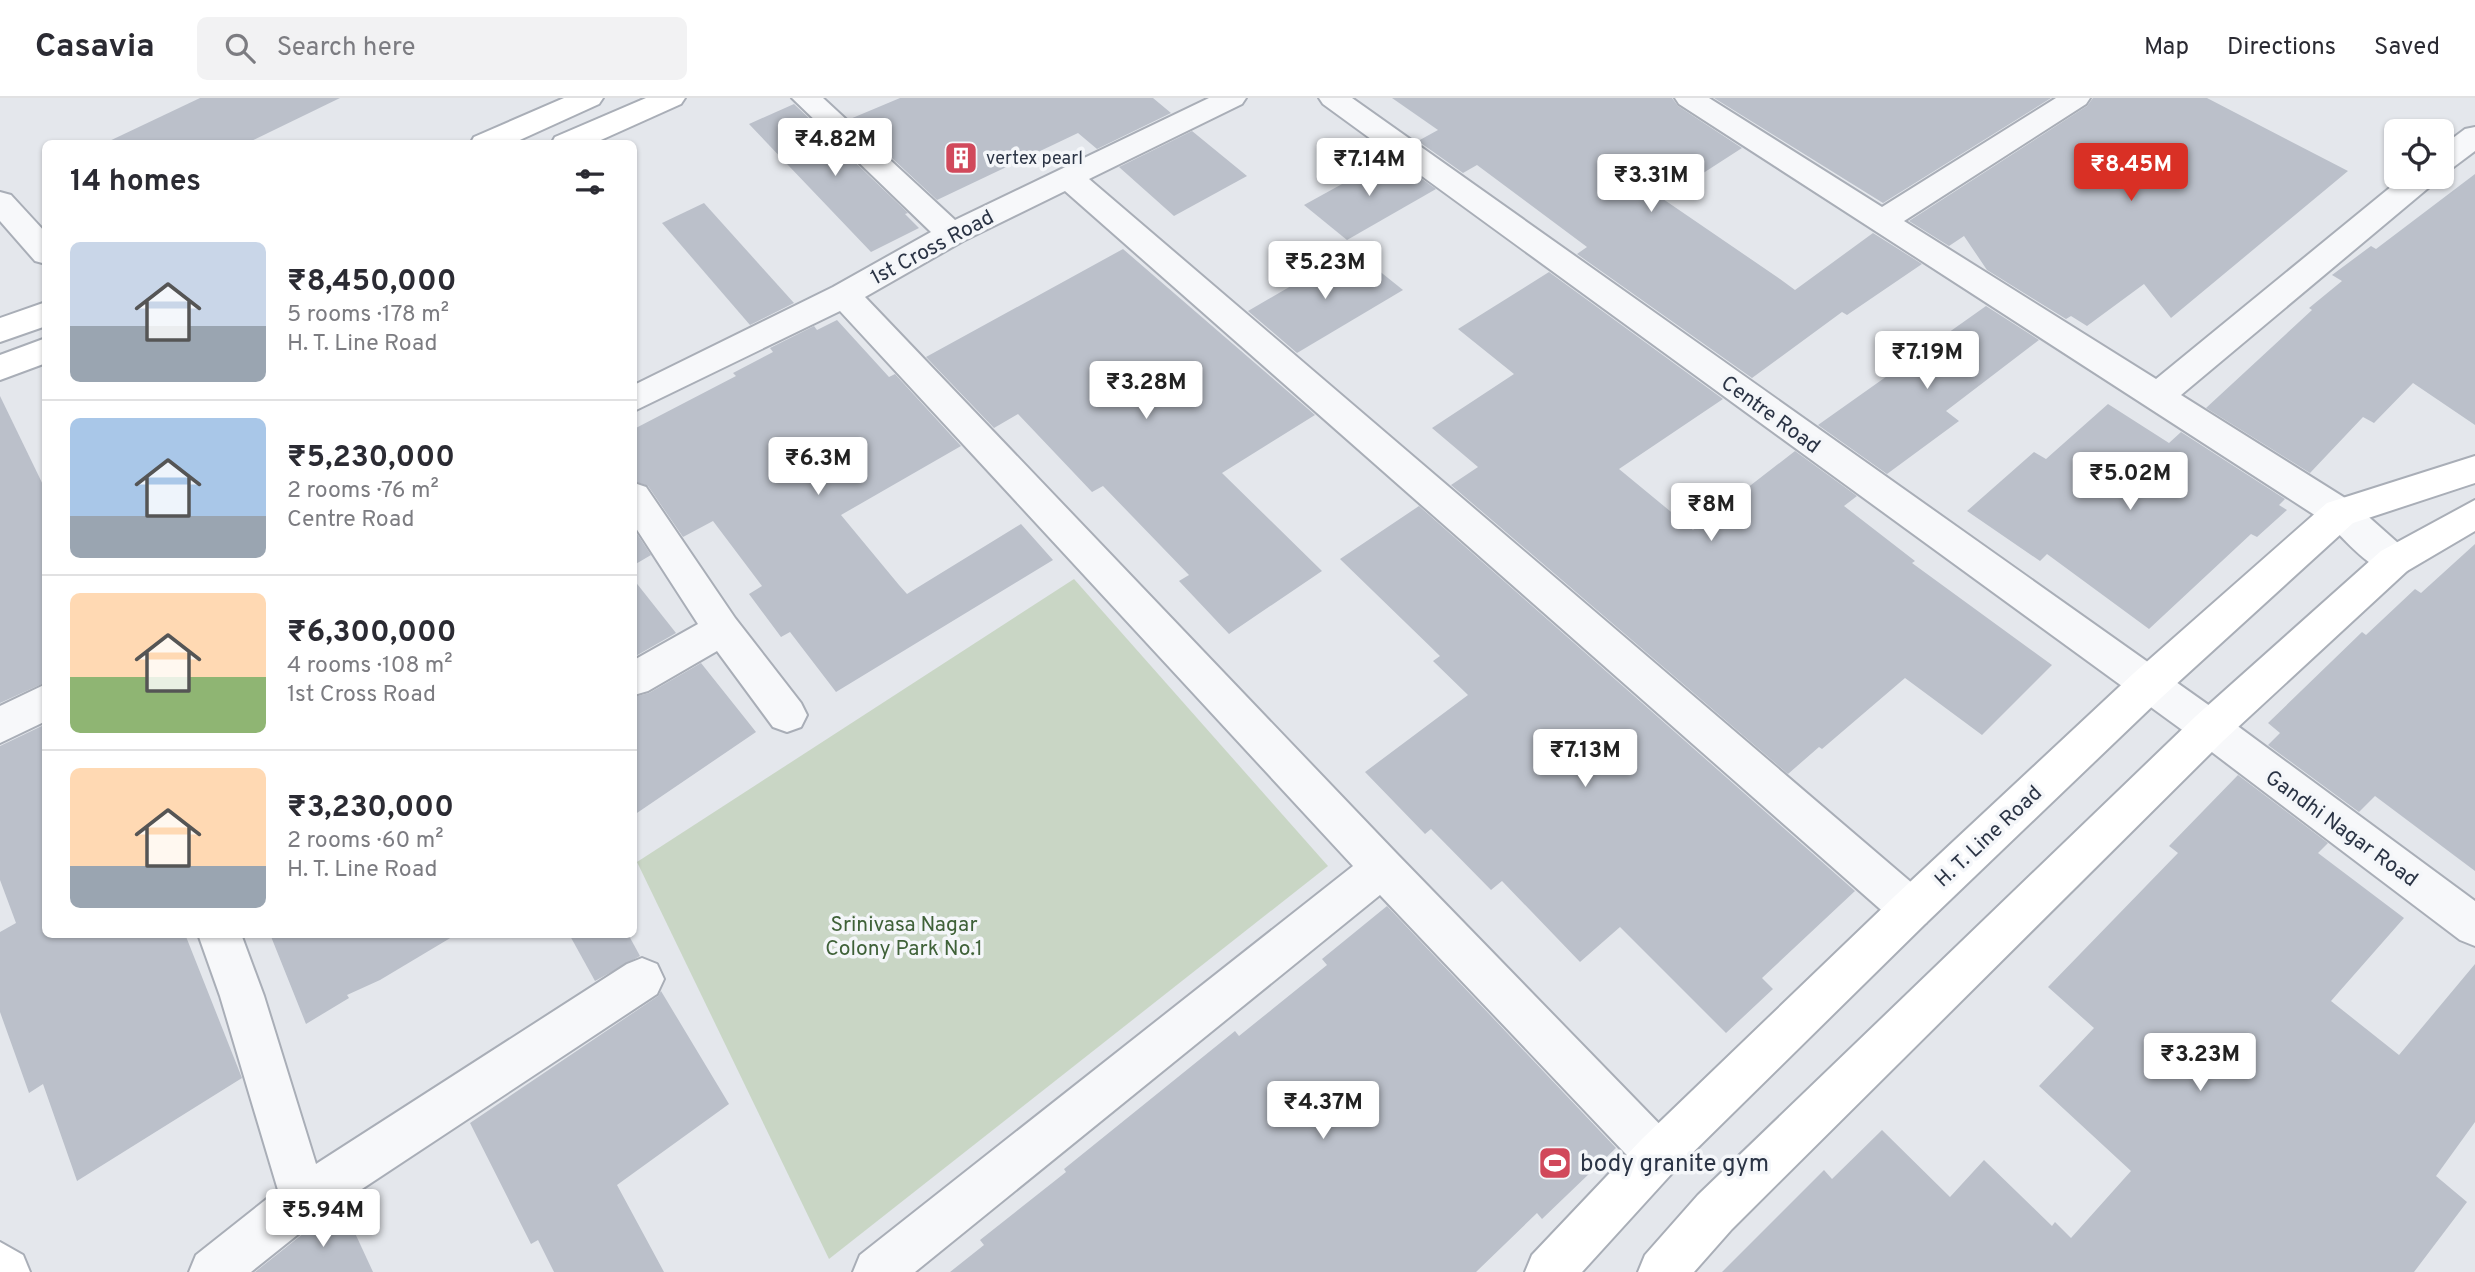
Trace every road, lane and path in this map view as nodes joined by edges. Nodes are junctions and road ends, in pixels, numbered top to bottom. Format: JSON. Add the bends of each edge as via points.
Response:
{"nodes":[{"id":1,"x":589,"y":98,"type":"edge"},
{"id":2,"x":671,"y":98,"type":"edge"},
{"id":3,"x":806,"y":98,"type":"edge"},
{"id":4,"x":1232,"y":98,"type":"edge"},
{"id":5,"x":1333,"y":98,"type":"edge"},
{"id":6,"x":1689,"y":98,"type":"edge"},
{"id":7,"x":2076,"y":98,"type":"edge"},
{"id":8,"x":2475,"y":136,"type":"edge"},
{"id":9,"x":493,"y":140,"type":"edge"},
{"id":10,"x":574,"y":140,"type":"edge"},
{"id":11,"x":2454,"y":152,"type":"edge"},
{"id":12,"x":1068,"y":177,"type":"junction"},
{"id":13,"x":2408,"y":189,"type":"edge"},
{"id":14,"x":0,"y":202,"type":"edge"},
{"id":15,"x":1882,"y":220,"type":"junction"},
{"id":16,"x":952,"y":234,"type":"junction"},
{"id":17,"x":42,"y":249,"type":"edge"},
{"id":18,"x":844,"y":295,"type":"junction"},
{"id":19,"x":42,"y":314,"type":"edge"},
{"id":20,"x":0,"y":330,"type":"edge"},
{"id":21,"x":42,"y":352,"type":"edge"},
{"id":22,"x":0,"y":368,"type":"edge"},
{"id":23,"x":2158,"y":396,"type":"junction"},
{"id":24,"x":637,"y":398,"type":"edge"},
{"id":25,"x":2475,"y":469,"type":"edge"},
{"id":26,"x":637,"y":502,"type":"edge"},
{"id":27,"x":2340,"y":513,"type":"junction"},
{"id":28,"x":2475,"y":514,"type":"edge"},
{"id":29,"x":2394,"y":561,"type":"junction"},
{"id":30,"x":722,"y":629,"type":"junction"},
{"id":31,"x":637,"y":677,"type":"edge"},
{"id":32,"x":2148,"y":685,"type":"junction"},
{"id":33,"x":42,"y":703,"type":"edge"},
{"id":34,"x":787,"y":715,"type":"dead end"},
{"id":35,"x":0,"y":726,"type":"edge"},
{"id":36,"x":2210,"y":728,"type":"junction"},
{"id":37,"x":1382,"y":868,"type":"junction"},
{"id":38,"x":1911,"y":909,"type":"junction"},
{"id":39,"x":2475,"y":926,"type":"edge"},
{"id":40,"x":220,"y":938,"type":"edge"},
{"id":41,"x":642,"y":979,"type":"dead end"},
{"id":42,"x":1658,"y":1155,"type":"junction"},
{"id":43,"x":304,"y":1199,"type":"junction"},
{"id":44,"x":0,"y":1266,"type":"edge"},
{"id":45,"x":6,"y":1272,"type":"edge"},
{"id":46,"x":213,"y":1272,"type":"edge"},
{"id":47,"x":877,"y":1272,"type":"edge"},
{"id":48,"x":1549,"y":1272,"type":"edge"},
{"id":49,"x":1662,"y":1272,"type":"edge"}],
"edges":[{"from":1,"to":9,"type":"street"},
{"from":2,"to":10,"type":"street"},
{"from":3,"to":16,"type":"street"},
{"from":4,"to":12,"type":"street","name":"1st Cross Road"},
{"from":5,"to":32,"type":"street","name":"Centre Road"},
{"from":6,"to":15,"type":"street"},
{"from":7,"to":15,"type":"street"},
{"from":8,"to":11,"type":"street"},
{"from":12,"to":16,"type":"street","name":"1st Cross Road"},
{"from":12,"to":38,"type":"street"},
{"from":13,"to":23,"type":"street"},
{"from":14,"to":17,"type":"street"},
{"from":15,"to":23,"type":"street"},
{"from":16,"to":18,"type":"street","name":"1st Cross Road"},
{"from":18,"to":24,"type":"street","name":"1st Cross Road"},
{"from":18,"to":37,"type":"street"},
{"from":19,"to":20,"type":"street"},
{"from":21,"to":22,"type":"street"},
{"from":23,"to":27,"type":"street"},
{"from":25,"to":27,"type":"street","name":"H. T. Line Road"},
{"from":26,"to":30,"type":"street"},
{"from":27,"to":29,"type":"street"},
{"from":27,"to":32,"type":"street","name":"H. T. Line Road"},
{"from":28,"to":29,"type":"street"},
{"from":29,"to":36,"type":"street"},
{"from":30,"to":31,"type":"street"},
{"from":30,"to":34,"type":"street"},
{"from":32,"to":36,"type":"street","name":"Centre Road"},
{"from":32,"to":38,"type":"street","name":"H. T. Line Road"},
{"from":33,"to":35,"type":"street"},
{"from":36,"to":39,"type":"street","name":"Gandhi Nagar Road"},
{"from":36,"to":49,"type":"street","via":[[1725,1202]]},
{"from":37,"to":42,"type":"street"},
{"from":37,"to":47,"type":"street"},
{"from":38,"to":42,"type":"street","name":"H. T. Line Road"},
{"from":40,"to":43,"type":"street"},
{"from":41,"to":43,"type":"street"},
{"from":42,"to":48,"type":"street","name":"H. T. Line Road"},
{"from":43,"to":46,"type":"street"},
{"from":44,"to":45,"type":"street"}]}
